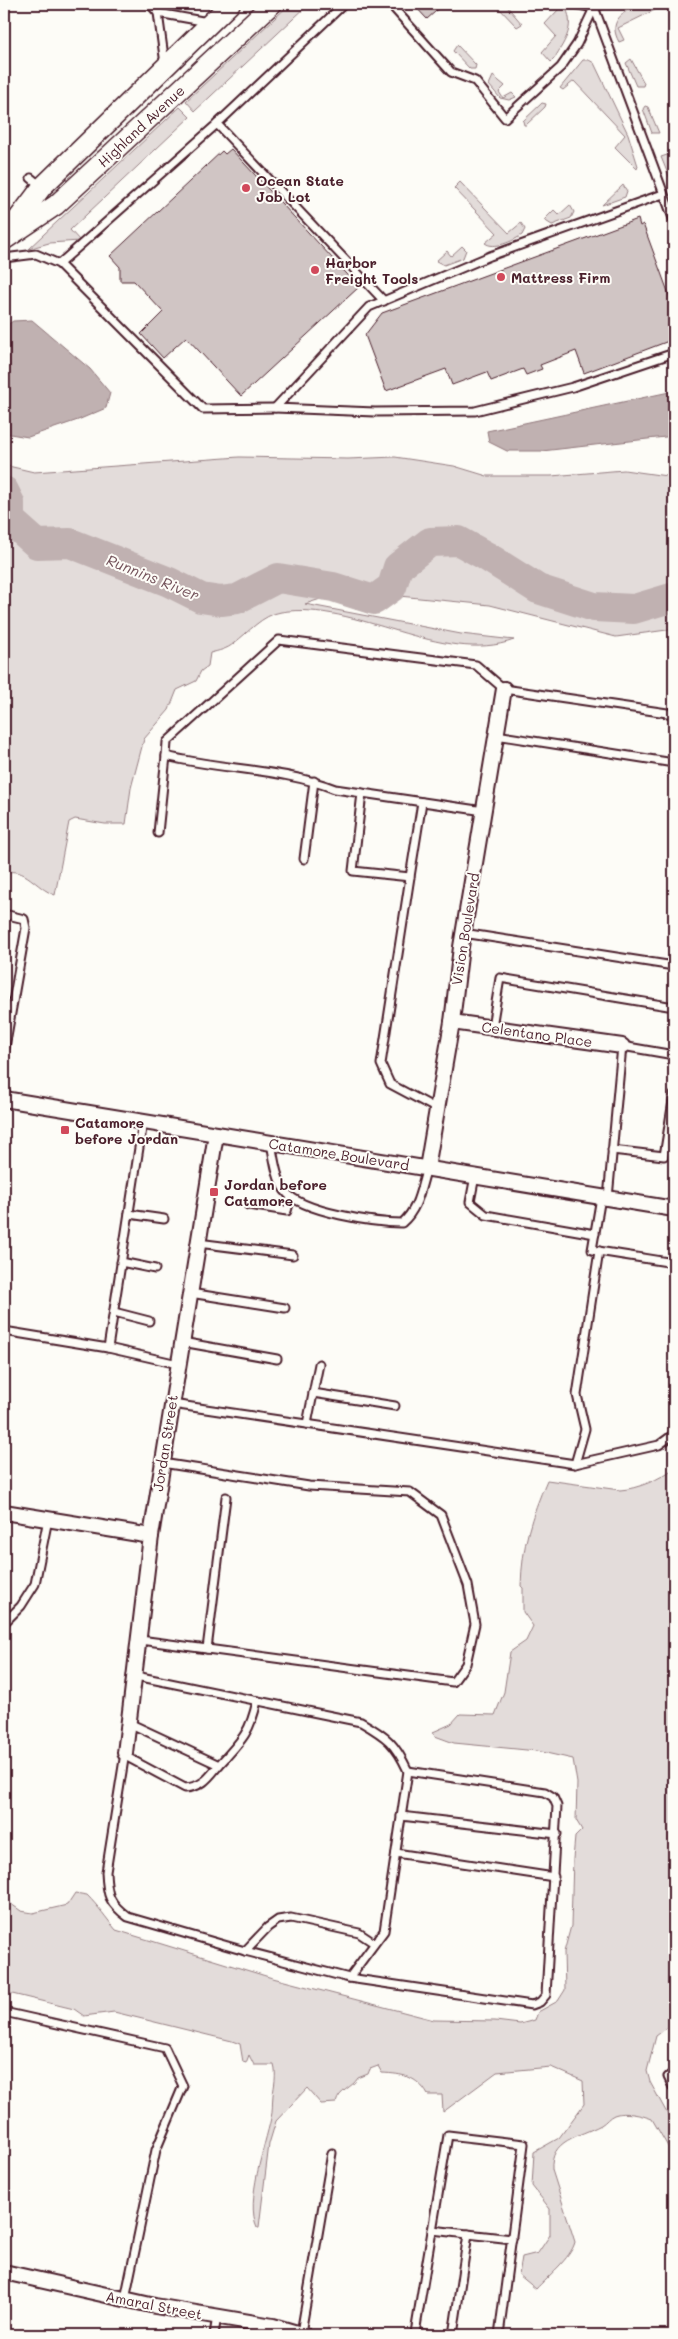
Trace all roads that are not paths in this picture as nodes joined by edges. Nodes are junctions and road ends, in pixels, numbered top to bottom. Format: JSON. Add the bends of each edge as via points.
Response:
{"nodes":[{"id":1,"x":150,"y":4,"type":"edge"},
{"id":2,"x":230,"y":4,"type":"edge"},
{"id":3,"x":272,"y":4,"type":"edge"},
{"id":4,"x":344,"y":4,"type":"edge"},
{"id":5,"x":390,"y":4,"type":"edge"},
{"id":6,"x":574,"y":4,"type":"edge"},
{"id":7,"x":602,"y":4,"type":"edge"},
{"id":8,"x":594,"y":6,"type":"edge"},
{"id":9,"x":158,"y":14,"type":"junction"},
{"id":10,"x":210,"y":23,"type":"junction"},
{"id":11,"x":166,"y":66,"type":"junction"},
{"id":12,"x":217,"y":124,"type":"junction"},
{"id":13,"x":664,"y":194,"type":"junction"},
{"id":14,"x":674,"y":221,"type":"edge"},
{"id":15,"x":4,"y":239,"type":"edge"},
{"id":16,"x":4,"y":258,"type":"edge"},
{"id":17,"x":59,"y":264,"type":"junction"},
{"id":18,"x":384,"y":301,"type":"junction"},
{"id":19,"x":674,"y":353,"type":"edge"},
{"id":20,"x":275,"y":408,"type":"junction"},
{"id":21,"x":504,"y":689,"type":"junction"},
{"id":22,"x":674,"y":714,"type":"edge"},
{"id":23,"x":496,"y":736,"type":"junction"},
{"id":24,"x":166,"y":756,"type":"junction"},
{"id":25,"x":674,"y":763,"type":"edge"},
{"id":26,"x":314,"y":781,"type":"junction"},
{"id":27,"x":362,"y":793,"type":"junction"},
{"id":28,"x":422,"y":802,"type":"junction"},
{"id":29,"x":484,"y":810,"type":"junction"},
{"id":30,"x":158,"y":833,"type":"dead end"},
{"id":31,"x":304,"y":859,"type":"dead end"},
{"id":32,"x":410,"y":877,"type":"junction"},
{"id":33,"x":4,"y":914,"type":"edge"},
{"id":34,"x":463,"y":933,"type":"junction"},
{"id":35,"x":674,"y":966,"type":"edge"},
{"id":36,"x":674,"y":1008,"type":"edge"},
{"id":37,"x":452,"y":1022,"type":"junction"},
{"id":38,"x":492,"y":1028,"type":"junction"},
{"id":39,"x":622,"y":1046,"type":"junction"},
{"id":40,"x":4,"y":1053,"type":"edge"},
{"id":41,"x":674,"y":1055,"type":"edge"},
{"id":42,"x":674,"y":1095,"type":"edge"},
{"id":43,"x":4,"y":1099,"type":"edge"},
{"id":44,"x":437,"y":1109,"type":"junction"},
{"id":45,"x":143,"y":1122,"type":"junction"},
{"id":46,"x":216,"y":1134,"type":"junction"},
{"id":47,"x":271,"y":1143,"type":"junction"},
{"id":48,"x":612,"y":1150,"type":"junction"},
{"id":49,"x":427,"y":1168,"type":"junction"},
{"id":50,"x":475,"y":1176,"type":"junction"},
{"id":51,"x":291,"y":1197,"type":"junction"},
{"id":52,"x":604,"y":1197,"type":"junction"},
{"id":53,"x":248,"y":1205,"type":"dead end"},
{"id":54,"x":674,"y":1209,"type":"edge"},
{"id":55,"x":129,"y":1214,"type":"junction"},
{"id":56,"x":164,"y":1219,"type":"dead end"},
{"id":57,"x":595,"y":1234,"type":"junction"},
{"id":58,"x":198,"y":1243,"type":"junction"},
{"id":59,"x":599,"y":1251,"type":"junction"},
{"id":60,"x":293,"y":1255,"type":"dead end"},
{"id":61,"x":122,"y":1262,"type":"junction"},
{"id":62,"x":674,"y":1263,"type":"edge"},
{"id":63,"x":155,"y":1269,"type":"dead end"},
{"id":64,"x":190,"y":1292,"type":"junction"},
{"id":65,"x":285,"y":1308,"type":"dead end"},
{"id":66,"x":114,"y":1312,"type":"junction"},
{"id":67,"x":149,"y":1321,"type":"dead end"},
{"id":68,"x":4,"y":1331,"type":"edge"},
{"id":69,"x":182,"y":1342,"type":"junction"},
{"id":70,"x":108,"y":1348,"type":"junction"},
{"id":71,"x":277,"y":1359,"type":"dead end"},
{"id":72,"x":178,"y":1364,"type":"junction"},
{"id":73,"x":319,"y":1364,"type":"dead end"},
{"id":74,"x":313,"y":1393,"type":"junction"},
{"id":75,"x":171,"y":1404,"type":"junction"},
{"id":76,"x":395,"y":1406,"type":"dead end"},
{"id":77,"x":307,"y":1424,"type":"junction"},
{"id":78,"x":674,"y":1434,"type":"edge"},
{"id":79,"x":162,"y":1463,"type":"junction"},
{"id":80,"x":575,"y":1464,"type":"junction"},
{"id":81,"x":226,"y":1497,"type":"dead end"},
{"id":82,"x":4,"y":1512,"type":"edge"},
{"id":83,"x":48,"y":1519,"type":"junction"},
{"id":84,"x":151,"y":1536,"type":"junction"},
{"id":85,"x":4,"y":1623,"type":"edge"},
{"id":86,"x":140,"y":1640,"type":"junction"},
{"id":87,"x":207,"y":1649,"type":"junction"},
{"id":88,"x":136,"y":1676,"type":"junction"},
{"id":89,"x":258,"y":1701,"type":"junction"},
{"id":90,"x":130,"y":1723,"type":"junction"},
{"id":91,"x":125,"y":1755,"type":"junction"},
{"id":92,"x":219,"y":1765,"type":"junction"},
{"id":93,"x":408,"y":1771,"type":"junction"},
{"id":94,"x":401,"y":1816,"type":"junction"},
{"id":95,"x":557,"y":1834,"type":"junction"},
{"id":96,"x":396,"y":1854,"type":"junction"},
{"id":97,"x":554,"y":1877,"type":"junction"},
{"id":98,"x":374,"y":1943,"type":"junction"},
{"id":99,"x":245,"y":1952,"type":"junction"},
{"id":100,"x":348,"y":1978,"type":"junction"},
{"id":101,"x":4,"y":2012,"type":"edge"},
{"id":102,"x":674,"y":2072,"type":"edge"},
{"id":103,"x":674,"y":2089,"type":"edge"},
{"id":104,"x":332,"y":2153,"type":"dead end"},
{"id":105,"x":432,"y":2230,"type":"junction"},
{"id":106,"x":468,"y":2234,"type":"junction"},
{"id":107,"x":512,"y":2239,"type":"junction"},
{"id":108,"x":4,"y":2272,"type":"edge"},
{"id":109,"x":124,"y":2300,"type":"junction"},
{"id":110,"x":217,"y":2316,"type":"junction"},
{"id":111,"x":302,"y":2334,"type":"edge"},
{"id":112,"x":214,"y":2335,"type":"edge"},
{"id":113,"x":429,"y":2335,"type":"edge"},
{"id":114,"x":453,"y":2335,"type":"edge"},
{"id":115,"x":499,"y":2335,"type":"edge"}],
"edges":[{"from":1,"to":9,"type":"lane"},
{"from":2,"to":10,"type":"main road","name":"Highland Avenue"},
{"from":3,"to":15,"type":"main road","name":"Highland Avenue","via":[[56,205]]},
{"from":4,"to":12,"type":"lane"},
{"from":5,"to":8,"type":"lane","via":[[451,72],[475,81],[505,118],[561,67]]},
{"from":6,"to":8,"type":"lane"},
{"from":7,"to":8,"type":"lane"},
{"from":8,"to":13,"type":"lane"},
{"from":9,"to":10,"type":"lane"},
{"from":9,"to":11,"type":"lane"},
{"from":10,"to":11,"type":"main road","name":"Highland Avenue"},
{"from":11,"to":15,"type":"main road","name":"Highland Avenue","via":[[36,183]]},
{"from":12,"to":17,"type":"lane"},
{"from":12,"to":18,"type":"lane"},
{"from":13,"to":14,"type":"lane"},
{"from":13,"to":18,"type":"lane","via":[[490,256]]},
{"from":16,"to":17,"type":"lane","via":[[36,254]]},
{"from":17,"to":20,"type":"lane","via":[[203,408]]},
{"from":18,"to":20,"type":"lane","via":[[369,307]]},
{"from":19,"to":20,"type":"lane","via":[[574,387],[475,411]]},
{"from":21,"to":22,"type":"lane"},
{"from":21,"to":23,"type":"street","name":"Vision Boulevard"},
{"from":21,"to":24,"type":"lane","via":[[476,665],[279,640],[167,742]]},
{"from":23,"to":25,"type":"lane"},
{"from":23,"to":29,"type":"street","name":"Vision Boulevard"},
{"from":24,"to":26,"type":"lane","via":[[198,764]]},
{"from":24,"to":30,"type":"lane"},
{"from":26,"to":27,"type":"lane","via":[[335,789]]},
{"from":26,"to":31,"type":"lane"},
{"from":27,"to":28,"type":"lane"},
{"from":27,"to":32,"type":"lane","via":[[353,870]]},
{"from":28,"to":29,"type":"lane"},
{"from":28,"to":32,"type":"lane"},
{"from":29,"to":34,"type":"street","name":"Vision Boulevard"},
{"from":32,"to":44,"type":"lane","via":[[381,1064],[390,1084]]},
{"from":33,"to":40,"type":"lane","via":[[24,919],[26,928]]},
{"from":34,"to":35,"type":"lane"},
{"from":34,"to":37,"type":"street","name":"Vision Boulevard"},
{"from":36,"to":38,"type":"lane","via":[[500,978]]},
{"from":37,"to":38,"type":"street","name":"Celentano Place"},
{"from":37,"to":44,"type":"street","name":"Vision Boulevard"},
{"from":38,"to":39,"type":"street","name":"Celentano Place"},
{"from":39,"to":41,"type":"lane"},
{"from":39,"to":48,"type":"lane"},
{"from":42,"to":48,"type":"lane","via":[[664,1156]]},
{"from":43,"to":45,"type":"street","name":"Catamore Boulevard"},
{"from":44,"to":49,"type":"street","name":"Vision Boulevard"},
{"from":45,"to":46,"type":"street","name":"Catamore Boulevard"},
{"from":45,"to":55,"type":"lane"},
{"from":46,"to":47,"type":"street","name":"Catamore Boulevard"},
{"from":46,"to":58,"type":"street","name":"Jordan Street"},
{"from":47,"to":49,"type":"street","name":"Catamore Boulevard"},
{"from":47,"to":51,"type":"lane","via":[[275,1166],[284,1190]]},
{"from":48,"to":52,"type":"lane"},
{"from":49,"to":50,"type":"street","name":"Catamore Boulevard"},
{"from":49,"to":51,"type":"lane","via":[[420,1197],[410,1216],[402,1223],[334,1214]]},
{"from":50,"to":52,"type":"street","name":"Catamore Boulevard"},
{"from":50,"to":57,"type":"lane","via":[[470,1202],[486,1215]]},
{"from":51,"to":53,"type":"lane","via":[[287,1211]]},
{"from":52,"to":54,"type":"street","name":"Catamore Boulevard"},
{"from":52,"to":57,"type":"lane"},
{"from":55,"to":56,"type":"lane"},
{"from":55,"to":61,"type":"lane"},
{"from":57,"to":59,"type":"lane","via":[[592,1250]]},
{"from":58,"to":60,"type":"lane"},
{"from":58,"to":64,"type":"street","name":"Jordan Street"},
{"from":59,"to":62,"type":"lane"},
{"from":59,"to":80,"type":"lane","via":[[577,1395],[585,1428]]},
{"from":61,"to":63,"type":"lane"},
{"from":61,"to":66,"type":"lane"},
{"from":64,"to":65,"type":"lane"},
{"from":64,"to":69,"type":"street","name":"Jordan Street"},
{"from":66,"to":67,"type":"lane"},
{"from":66,"to":70,"type":"lane"},
{"from":68,"to":70,"type":"lane"},
{"from":69,"to":71,"type":"lane"},
{"from":69,"to":72,"type":"street","name":"Jordan Street"},
{"from":70,"to":72,"type":"lane"},
{"from":72,"to":75,"type":"street","name":"Jordan Street"},
{"from":73,"to":74,"type":"lane"},
{"from":74,"to":76,"type":"lane"},
{"from":74,"to":77,"type":"lane"},
{"from":75,"to":77,"type":"lane"},
{"from":75,"to":79,"type":"street","name":"Jordan Street"},
{"from":77,"to":80,"type":"lane"},
{"from":78,"to":80,"type":"lane","via":[[659,1445]]},
{"from":79,"to":84,"type":"street","name":"Jordan Street"},
{"from":79,"to":87,"type":"lane","via":[[309,1486],[410,1492],[440,1515],[468,1585],[474,1624],[466,1664],[453,1682]]},
{"from":81,"to":87,"type":"lane"},
{"from":82,"to":83,"type":"street"},
{"from":83,"to":84,"type":"street"},
{"from":83,"to":85,"type":"lane","via":[[35,1584],[21,1606]]},
{"from":84,"to":86,"type":"street","name":"Jordan Street"},
{"from":86,"to":87,"type":"lane"},
{"from":86,"to":88,"type":"street","name":"Jordan Street"},
{"from":88,"to":89,"type":"lane"},
{"from":88,"to":90,"type":"street","name":"Jordan Street"},
{"from":89,"to":92,"type":"lane","via":[[246,1735]]},
{"from":89,"to":93,"type":"lane","via":[[361,1722],[388,1738]]},
{"from":90,"to":91,"type":"street","name":"Jordan Street"},
{"from":90,"to":92,"type":"lane"},
{"from":91,"to":92,"type":"lane","via":[[186,1788],[202,1784]]},
{"from":91,"to":99,"type":"lane","via":[[106,1872],[107,1891],[114,1906],[128,1917]]},
{"from":93,"to":94,"type":"lane"},
{"from":93,"to":95,"type":"lane","via":[[546,1792],[557,1806]]},
{"from":94,"to":95,"type":"lane"},
{"from":94,"to":96,"type":"lane"},
{"from":95,"to":97,"type":"lane"},
{"from":96,"to":97,"type":"lane"},
{"from":96,"to":98,"type":"lane","via":[[384,1931]]},
{"from":97,"to":100,"type":"lane","via":[[546,1995],[540,2002],[532,2005]]},
{"from":98,"to":99,"type":"lane","via":[[359,1933],[291,1918],[268,1926]]},
{"from":98,"to":100,"type":"lane"},
{"from":99,"to":100,"type":"lane"},
{"from":101,"to":109,"type":"lane","via":[[165,2048],[183,2086],[156,2150]]},
{"from":102,"to":103,"type":"lane","via":[[668,2077]]},
{"from":104,"to":111,"type":"lane"},
{"from":105,"to":106,"type":"lane"},
{"from":105,"to":107,"type":"lane","via":[[448,2135],[524,2144]]},
{"from":105,"to":113,"type":"lane","via":[[415,2333]]},
{"from":106,"to":107,"type":"lane"},
{"from":106,"to":114,"type":"lane"},
{"from":107,"to":115,"type":"lane"},
{"from":108,"to":109,"type":"street","name":"Amaral Street"},
{"from":109,"to":110,"type":"street","name":"Amaral Street"},
{"from":110,"to":111,"type":"street","name":"Amaral Street"},
{"from":110,"to":112,"type":"lane"}]}
